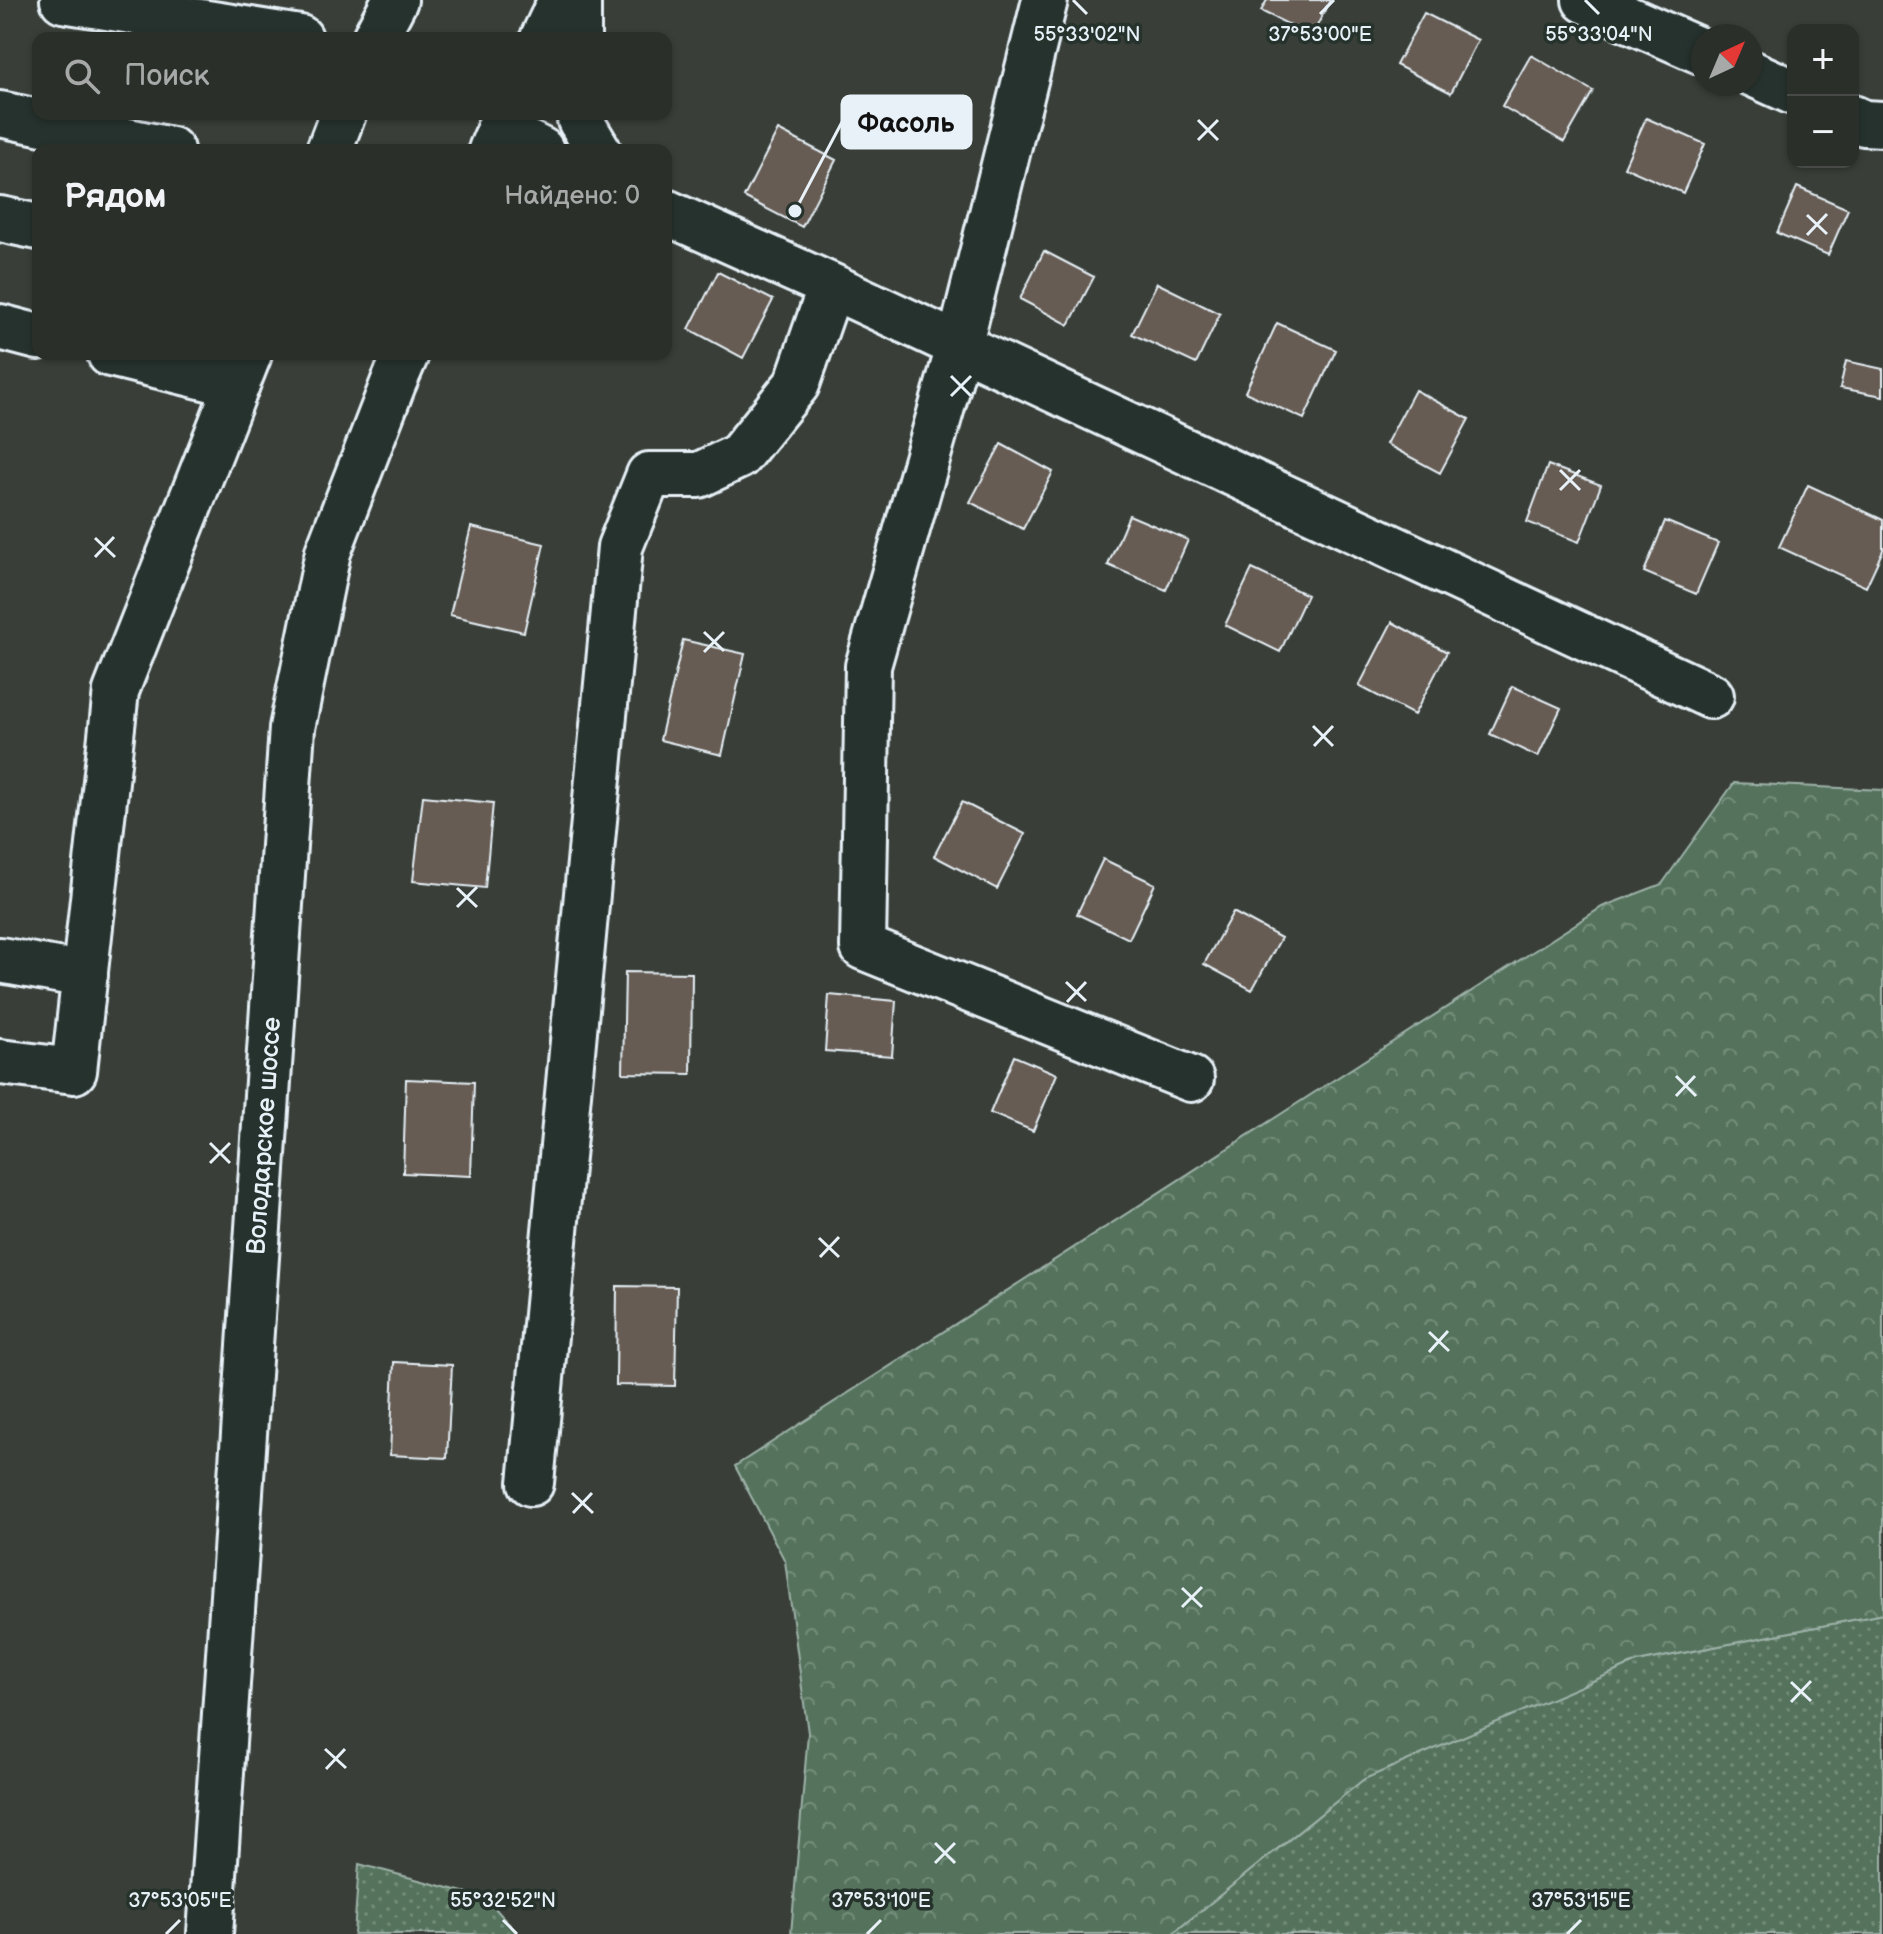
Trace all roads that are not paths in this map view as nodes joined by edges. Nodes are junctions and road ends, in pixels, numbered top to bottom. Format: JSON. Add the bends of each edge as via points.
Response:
{"nodes":[{"id":1,"x":63,"y":0,"type":"edge"},
{"id":2,"x":395,"y":0,"type":"edge"},
{"id":3,"x":561,"y":0,"type":"edge"},
{"id":4,"x":578,"y":0,"type":"edge"},
{"id":5,"x":1045,"y":0,"type":"edge"},
{"id":6,"x":1585,"y":0,"type":"edge"},
{"id":7,"x":218,"y":12,"type":"edge"},
{"id":8,"x":281,"y":32,"type":"edge"},
{"id":9,"x":378,"y":32,"type":"edge"},
{"id":10,"x":546,"y":32,"type":"edge"},
{"id":11,"x":578,"y":32,"type":"edge"},
{"id":12,"x":1691,"y":47,"type":"edge"},
{"id":13,"x":1763,"y":78,"type":"edge"},
{"id":14,"x":1787,"y":89,"type":"edge"},
{"id":15,"x":0,"y":114,"type":"edge"},
{"id":16,"x":341,"y":120,"type":"edge"},
{"id":17,"x":580,"y":120,"type":"edge"},
{"id":18,"x":1859,"y":121,"type":"edge"},
{"id":19,"x":1883,"y":124,"type":"edge"},
{"id":20,"x":499,"y":131,"type":"edge"},
{"id":21,"x":142,"y":144,"type":"edge"},
{"id":22,"x":331,"y":144,"type":"edge"},
{"id":23,"x":528,"y":144,"type":"edge"},
{"id":24,"x":594,"y":144,"type":"edge"},
{"id":25,"x":672,"y":215,"type":"edge"},
{"id":26,"x":0,"y":219,"type":"edge"},
{"id":27,"x":32,"y":226,"type":"edge"},
{"id":28,"x":831,"y":286,"type":"junction"},
{"id":29,"x":0,"y":327,"type":"edge"},
{"id":30,"x":32,"y":335,"type":"edge"},
{"id":31,"x":959,"y":347,"type":"junction"},
{"id":32,"x":160,"y":360,"type":"edge"},
{"id":33,"x":403,"y":360,"type":"edge"},
{"id":34,"x":243,"y":370,"type":"edge"},
{"id":35,"x":1711,"y":696,"type":"dead end"},
{"id":36,"x":0,"y":960,"type":"edge"},
{"id":37,"x":85,"y":975,"type":"junction"},
{"id":38,"x":0,"y":1062,"type":"edge"},
{"id":39,"x":1191,"y":1079,"type":"dead end"},
{"id":40,"x":531,"y":1483,"type":"dead end"},
{"id":41,"x":210,"y":1934,"type":"edge"}],
"edges":[{"from":1,"to":7,"type":"main road"},
{"from":2,"to":9,"type":"main road"},
{"from":3,"to":10,"type":"main road"},
{"from":4,"to":11,"type":"main road"},
{"from":5,"to":31,"type":"main road"},
{"from":6,"to":12,"type":"main road"},
{"from":7,"to":8,"type":"main road"},
{"from":13,"to":14,"type":"main road"},
{"from":15,"to":21,"type":"main road"},
{"from":16,"to":22,"type":"main road"},
{"from":17,"to":24,"type":"main road"},
{"from":18,"to":19,"type":"main road"},
{"from":20,"to":23,"type":"main road"},
{"from":25,"to":28,"type":"main road"},
{"from":26,"to":27,"type":"main road"},
{"from":28,"to":31,"type":"main road"},
{"from":28,"to":40,"type":"main road","via":[[797,384],[778,408],[739,456],[699,475],[649,475],[620,547]]},
{"from":29,"to":30,"type":"main road"},
{"from":31,"to":35,"type":"main road"},
{"from":31,"to":39,"type":"main road","via":[[868,666],[863,947]]},
{"from":32,"to":34,"type":"main road"},
{"from":33,"to":41,"type":"main road","name":"Володарское шоссе","via":[[328,552],[292,728]]},
{"from":34,"to":37,"type":"main road","via":[[116,691]]},
{"from":36,"to":37,"type":"main road"},
{"from":37,"to":38,"type":"main road","via":[[74,1071]]}]}
